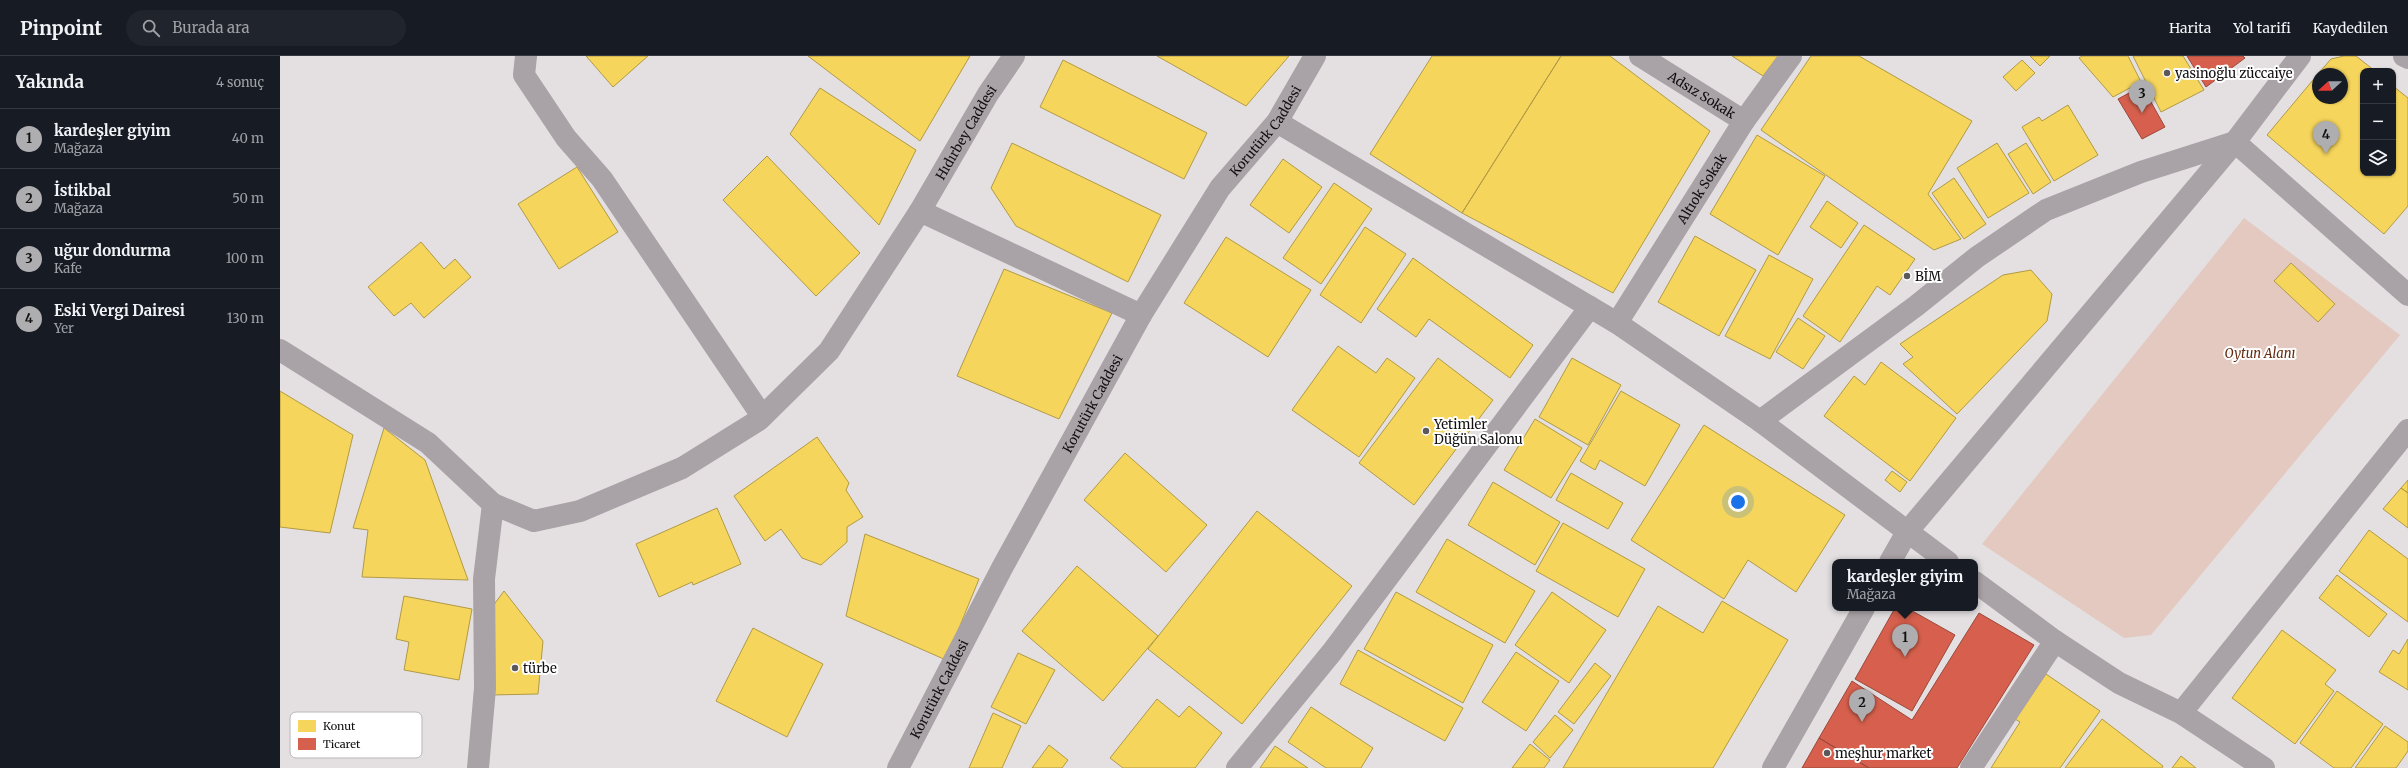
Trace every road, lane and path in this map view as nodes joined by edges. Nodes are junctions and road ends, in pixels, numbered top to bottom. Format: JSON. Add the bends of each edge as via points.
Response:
{"nodes":[{"id":1,"x":526,"y":56,"type":"edge"},
{"id":2,"x":1014,"y":56,"type":"edge"},
{"id":3,"x":1315,"y":56,"type":"edge"},
{"id":4,"x":1640,"y":56,"type":"edge"},
{"id":5,"x":1791,"y":56,"type":"edge"},
{"id":6,"x":2300,"y":56,"type":"edge"},
{"id":7,"x":2404,"y":56,"type":"edge"},
{"id":8,"x":2408,"y":58,"type":"edge"},
{"id":9,"x":1744,"y":121,"type":"junction"},
{"id":10,"x":1277,"y":122,"type":"junction"},
{"id":11,"x":2235,"y":142,"type":"junction"},
{"id":12,"x":920,"y":211,"type":"junction"},
{"id":13,"x":2408,"y":295,"type":"edge"},
{"id":14,"x":1590,"y":307,"type":"junction"},
{"id":15,"x":1141,"y":315,"type":"junction"},
{"id":16,"x":1617,"y":323,"type":"junction"},
{"id":17,"x":280,"y":350,"type":"edge"},
{"id":18,"x":762,"y":416,"type":"junction"},
{"id":19,"x":1760,"y":421,"type":"junction"},
{"id":20,"x":2408,"y":430,"type":"edge"},
{"id":21,"x":492,"y":504,"type":"junction"},
{"id":22,"x":1907,"y":532,"type":"junction"},
{"id":23,"x":1892,"y":559,"type":"edge"},
{"id":24,"x":1944,"y":559,"type":"edge"},
{"id":25,"x":1978,"y":584,"type":"edge"},
{"id":26,"x":1862,"y":611,"type":"edge"},
{"id":27,"x":2055,"y":640,"type":"junction"},
{"id":28,"x":2181,"y":713,"type":"junction"},
{"id":29,"x":2253,"y":765,"type":"edge"},
{"id":30,"x":478,"y":768,"type":"edge"},
{"id":31,"x":898,"y":768,"type":"edge"},
{"id":32,"x":1237,"y":768,"type":"edge"},
{"id":33,"x":1773,"y":768,"type":"edge"},
{"id":34,"x":1971,"y":768,"type":"edge"}],
"edges":[{"from":1,"to":18,"type":"street","via":[[524,75],[566,138],[602,179]]},
{"from":2,"to":12,"type":"street","name":"Hıdırbey Caddesi","via":[[988,94]]},
{"from":3,"to":10,"type":"street","name":"Korutürk Caddesi"},
{"from":4,"to":9,"type":"street","name":"Adsız Sokak"},
{"from":5,"to":9,"type":"street","name":"Altıok Sokak"},
{"from":6,"to":11,"type":"street"},
{"from":7,"to":8,"type":"street"},
{"from":9,"to":16,"type":"street","name":"Altıok Sokak"},
{"from":10,"to":14,"type":"street"},
{"from":10,"to":15,"type":"street","name":"Korutürk Caddesi","via":[[1220,188]]},
{"from":11,"to":13,"type":"street"},
{"from":11,"to":19,"type":"street","via":[[2141,172],[2046,210],[1977,258]]},
{"from":11,"to":22,"type":"street"},
{"from":12,"to":15,"type":"street"},
{"from":12,"to":18,"type":"street","name":"Hıdırbey Caddesi","via":[[829,351]]},
{"from":14,"to":16,"type":"street"},
{"from":14,"to":32,"type":"street","via":[[1332,652]]},
{"from":15,"to":31,"type":"street","name":"Korutürk Caddesi","via":[[1002,568]]},
{"from":16,"to":19,"type":"street"},
{"from":17,"to":21,"type":"street","via":[[428,443]]},
{"from":18,"to":21,"type":"street","name":"Hıdırbey Caddesi","via":[[682,468],[580,511],[534,521]]},
{"from":19,"to":22,"type":"street"},
{"from":20,"to":28,"type":"street"},
{"from":21,"to":30,"type":"street","via":[[484,579],[485,688]]},
{"from":22,"to":23,"type":"street"},
{"from":22,"to":24,"type":"street"},
{"from":25,"to":27,"type":"street"},
{"from":26,"to":33,"type":"street"},
{"from":27,"to":28,"type":"street","via":[[2119,683]]},
{"from":27,"to":34,"type":"street"},
{"from":28,"to":29,"type":"street"}]}
